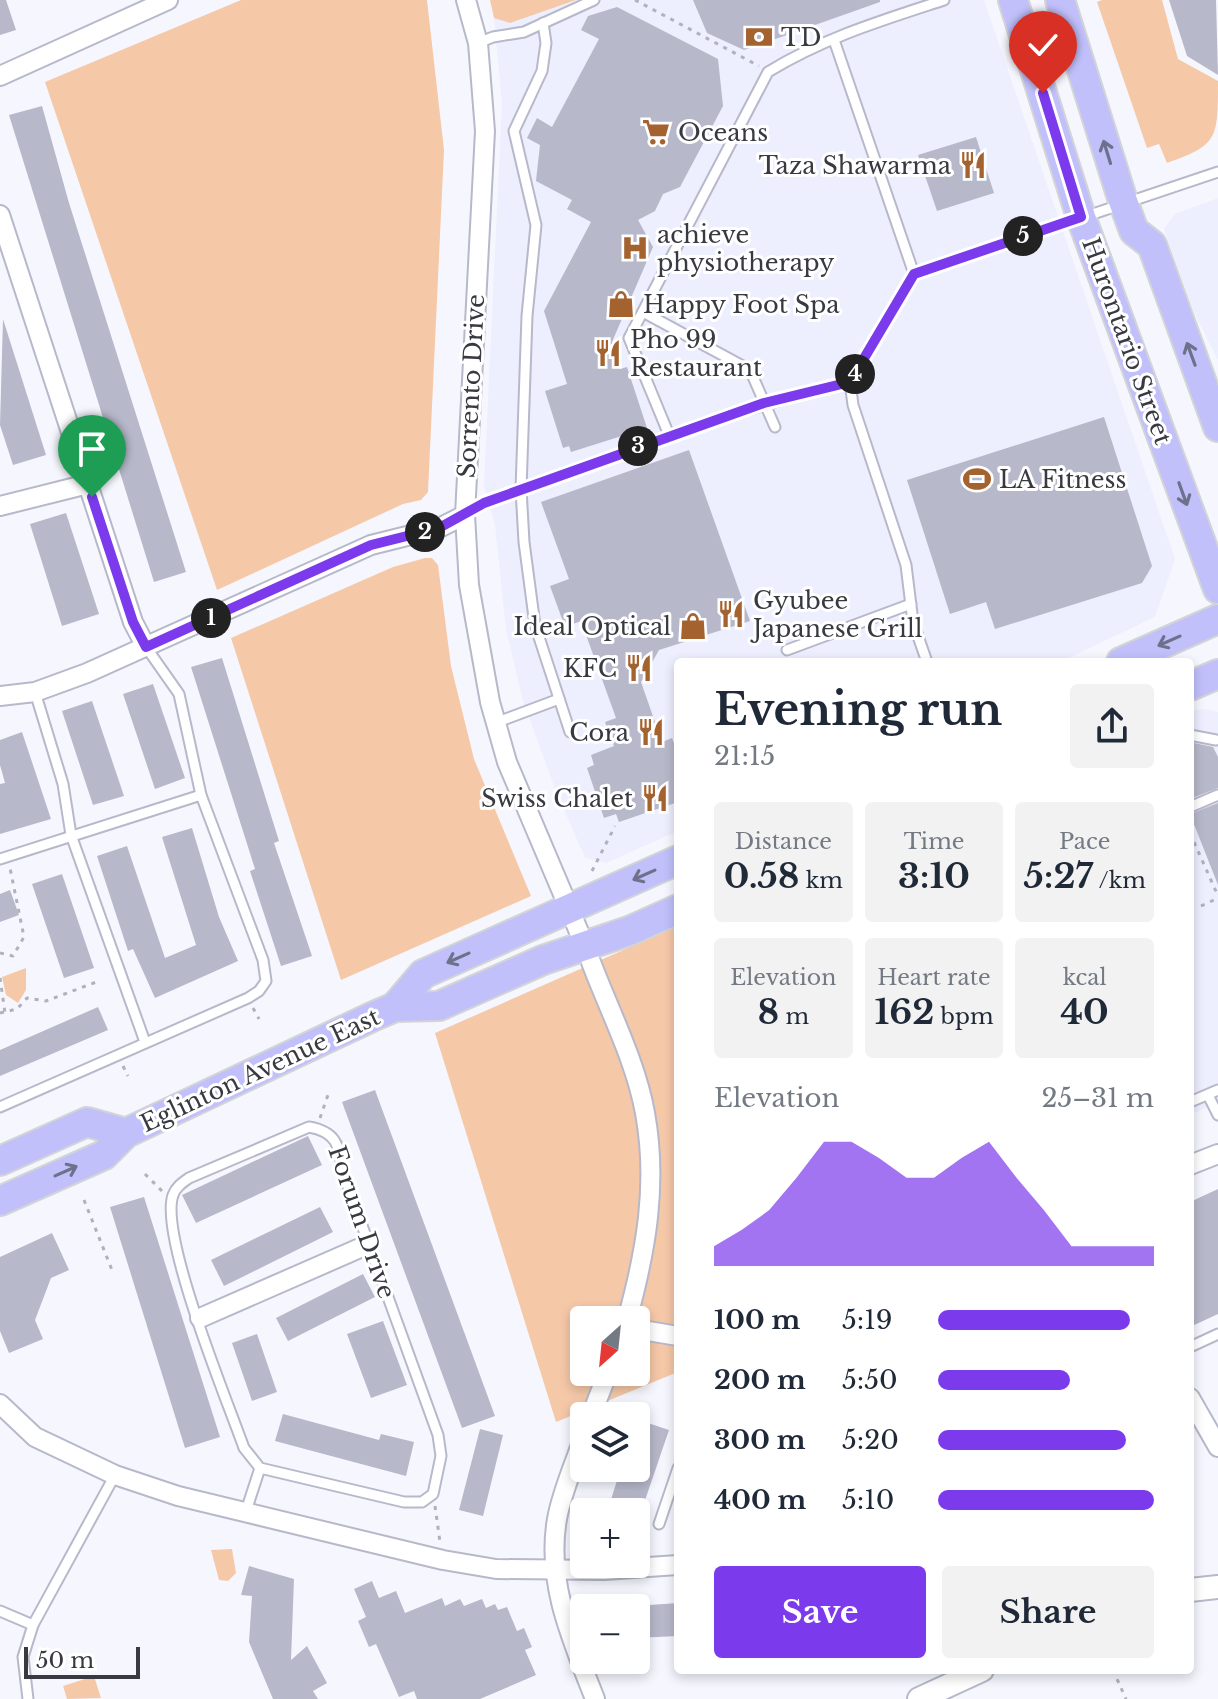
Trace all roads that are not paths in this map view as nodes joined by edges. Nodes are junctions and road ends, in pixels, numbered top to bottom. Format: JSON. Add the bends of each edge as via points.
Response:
{"nodes":[{"id":1,"x":168,"y":0,"type":"edge"},
{"id":2,"x":466,"y":0,"type":"edge"},
{"id":3,"x":594,"y":0,"type":"edge"},
{"id":4,"x":944,"y":0,"type":"edge"},
{"id":5,"x":1013,"y":0,"type":"edge"},
{"id":6,"x":1060,"y":0,"type":"edge"},
{"id":7,"x":543,"y":23,"type":"junction"},
{"id":8,"x":834,"y":40,"type":"junction"},
{"id":9,"x":478,"y":43,"type":"junction"},
{"id":10,"x":0,"y":76,"type":"edge"},
{"id":11,"x":1218,"y":172,"type":"edge"},
{"id":12,"x":1123,"y":201,"type":"junction"},
{"id":13,"x":0,"y":215,"type":"edge"},
{"id":14,"x":1081,"y":217,"type":"junction"},
{"id":15,"x":914,"y":274,"type":"junction"},
{"id":16,"x":643,"y":312,"type":"junction"},
{"id":17,"x":850,"y":382,"type":"junction"},
{"id":18,"x":764,"y":403,"type":"junction"},
{"id":19,"x":775,"y":427,"type":"dead end"},
{"id":20,"x":1218,"y":427,"type":"edge"},
{"id":21,"x":669,"y":435,"type":"junction"},
{"id":22,"x":88,"y":484,"type":"junction"},
{"id":23,"x":521,"y":489,"type":"junction"},
{"id":24,"x":0,"y":506,"type":"edge"},
{"id":25,"x":465,"y":515,"type":"junction"},
{"id":26,"x":1218,"y":589,"type":"edge"},
{"id":27,"x":911,"y":604,"type":"junction"},
{"id":28,"x":1218,"y":619,"type":"edge"},
{"id":29,"x":146,"y":647,"type":"junction"},
{"id":30,"x":787,"y":650,"type":"dead end"},
{"id":31,"x":926,"y":658,"type":"edge"},
{"id":32,"x":1130,"y":658,"type":"edge"},
{"id":33,"x":1218,"y":674,"type":"edge"},
{"id":34,"x":1194,"y":684,"type":"edge"},
{"id":35,"x":35,"y":692,"type":"junction"},
{"id":36,"x":0,"y":696,"type":"edge"},
{"id":37,"x":1218,"y":697,"type":"edge"},
{"id":38,"x":1194,"y":698,"type":"edge"},
{"id":39,"x":559,"y":699,"type":"junction"},
{"id":40,"x":495,"y":723,"type":"junction"},
{"id":41,"x":570,"y":732,"type":"dead end"},
{"id":42,"x":1194,"y":736,"type":"edge"},
{"id":43,"x":1216,"y":740,"type":"dead end"},
{"id":44,"x":201,"y":795,"type":"junction"},
{"id":45,"x":1218,"y":795,"type":"edge"},
{"id":46,"x":1194,"y":805,"type":"edge"},
{"id":47,"x":71,"y":835,"type":"junction"},
{"id":48,"x":4,"y":858,"type":"edge"},
{"id":49,"x":674,"y":862,"type":"edge"},
{"id":50,"x":569,"y":909,"type":"junction"},
{"id":51,"x":674,"y":911,"type":"edge"},
{"id":52,"x":588,"y":954,"type":"junction"},
{"id":53,"x":395,"y":1007,"type":"junction"},
{"id":54,"x":145,"y":1042,"type":"junction"},
{"id":55,"x":1218,"y":1090,"type":"edge"},
{"id":56,"x":1208,"y":1095,"type":"junction"},
{"id":57,"x":1194,"y":1100,"type":"edge"},
{"id":58,"x":0,"y":1107,"type":"edge"},
{"id":59,"x":1218,"y":1115,"type":"edge"},
{"id":60,"x":126,"y":1133,"type":"junction"},
{"id":61,"x":1218,"y":1154,"type":"edge"},
{"id":62,"x":0,"y":1161,"type":"edge"},
{"id":63,"x":1194,"y":1163,"type":"edge"},
{"id":64,"x":0,"y":1201,"type":"edge"},
{"id":65,"x":369,"y":1244,"type":"junction"},
{"id":66,"x":631,"y":1306,"type":"edge"},
{"id":67,"x":200,"y":1318,"type":"junction"},
{"id":68,"x":650,"y":1331,"type":"edge"},
{"id":69,"x":1218,"y":1334,"type":"edge"},
{"id":70,"x":674,"y":1335,"type":"edge"},
{"id":71,"x":1194,"y":1345,"type":"edge"},
{"id":72,"x":0,"y":1404,"type":"edge"},
{"id":73,"x":1194,"y":1405,"type":"edge"},
{"id":74,"x":1218,"y":1447,"type":"edge"},
{"id":75,"x":260,"y":1468,"type":"junction"},
{"id":76,"x":115,"y":1475,"type":"junction"},
{"id":77,"x":570,"y":1479,"type":"edge"},
{"id":78,"x":674,"y":1480,"type":"edge"},
{"id":79,"x":246,"y":1511,"type":"junction"},
{"id":80,"x":659,"y":1524,"type":"dead end"},
{"id":81,"x":674,"y":1565,"type":"edge"},
{"id":82,"x":554,"y":1569,"type":"junction"},
{"id":83,"x":1218,"y":1587,"type":"edge"},
{"id":84,"x":1194,"y":1590,"type":"edge"},
{"id":85,"x":0,"y":1611,"type":"edge"},
{"id":86,"x":33,"y":1625,"type":"junction"},
{"id":87,"x":973,"y":1674,"type":"edge"},
{"id":88,"x":28,"y":1699,"type":"edge"},
{"id":89,"x":595,"y":1699,"type":"edge"},
{"id":90,"x":919,"y":1699,"type":"edge"}],
"edges":[{"from":1,"to":10,"type":"street"},
{"from":2,"to":9,"type":"street","name":"Sorrento Drive"},
{"from":3,"to":7,"type":"lane"},
{"from":4,"to":8,"type":"lane"},
{"from":5,"to":14,"type":"main road","name":"Hurontario Street"},
{"from":12,"to":6,"type":"main road","name":"Hurontario Street","one_way":true},
{"from":7,"to":9,"type":"lane"},
{"from":7,"to":23,"type":"lane","via":[[542,71],[514,131],[536,225]]},
{"from":8,"to":15,"type":"lane"},
{"from":8,"to":16,"type":"lane","via":[[804,50],[768,72]]},
{"from":9,"to":25,"type":"street","name":"Sorrento Drive","via":[[485,131]]},
{"from":11,"to":12,"type":"lane"},
{"from":12,"to":14,"type":"lane"},
{"from":20,"to":12,"type":"main road","name":"Hurontario Street","one_way":true,"via":[[1152,245],[1134,231]]},
{"from":13,"to":22,"type":"street"},
{"from":14,"to":15,"type":"lane"},
{"from":14,"to":26,"type":"main road","name":"Hurontario Street","one_way":true},
{"from":15,"to":17,"type":"lane"},
{"from":16,"to":18,"type":"lane","via":[[750,370]]},
{"from":16,"to":21,"type":"lane","via":[[629,338]]},
{"from":17,"to":18,"type":"lane"},
{"from":17,"to":27,"type":"lane","via":[[906,565]]},
{"from":18,"to":19,"type":"lane"},
{"from":18,"to":21,"type":"lane"},
{"from":21,"to":23,"type":"lane"},
{"from":22,"to":24,"type":"street"},
{"from":22,"to":29,"type":"street"},
{"from":23,"to":25,"type":"lane"},
{"from":23,"to":39,"type":"lane","via":[[535,625]]},
{"from":25,"to":29,"type":"street","via":[[439,528],[371,545]]},
{"from":25,"to":40,"type":"street","name":"Sorrento Drive","via":[[473,614]]},
{"from":27,"to":30,"type":"lane"},
{"from":27,"to":31,"type":"lane"},
{"from":28,"to":32,"type":"main road","one_way":true},
{"from":29,"to":35,"type":"street"},
{"from":29,"to":44,"type":"lane","via":[[179,694]]},
{"from":33,"to":34,"type":"main road"},
{"from":35,"to":36,"type":"street"},
{"from":35,"to":47,"type":"lane","via":[[63,784]]},
{"from":37,"to":38,"type":"main road"},
{"from":39,"to":40,"type":"lane"},
{"from":39,"to":41,"type":"lane"},
{"from":40,"to":50,"type":"street","name":"Sorrento Drive"},
{"from":42,"to":43,"type":"lane"},
{"from":44,"to":47,"type":"lane"},
{"from":44,"to":54,"type":"lane","via":[[263,960],[266,981],[248,998]]},
{"from":45,"to":46,"type":"lane"},
{"from":47,"to":48,"type":"lane"},
{"from":47,"to":54,"type":"lane"},
{"from":49,"to":50,"type":"main road","name":"Eglinton Avenue East","one_way":true},
{"from":50,"to":52,"type":"street","name":"Sorrento Drive"},
{"from":50,"to":53,"type":"main road","name":"Eglinton Avenue East","one_way":true,"via":[[423,974]]},
{"from":51,"to":52,"type":"main road","name":"Eglinton Avenue East"},
{"from":52,"to":53,"type":"main road","name":"Eglinton Avenue East","via":[[543,960],[439,1006]]},
{"from":52,"to":66,"type":"street","name":"Sorrento Drive","via":[[645,1112],[652,1190],[644,1256]]},
{"from":53,"to":60,"type":"main road","name":"Eglinton Avenue East"},
{"from":54,"to":58,"type":"lane"},
{"from":55,"to":56,"type":"lane"},
{"from":56,"to":57,"type":"lane"},
{"from":56,"to":59,"type":"lane"},
{"from":60,"to":62,"type":"main road","name":"Eglinton Avenue East","via":[[87,1122]]},
{"from":64,"to":60,"type":"main road","name":"Eglinton Avenue East","one_way":true,"via":[[104,1155]]},
{"from":61,"to":63,"type":"street"},
{"from":65,"to":67,"type":"street"},
{"from":65,"to":67,"type":"lane","name":"Forum Drive","via":[[343,1173],[339,1143],[326,1130],[309,1127],[189,1178],[172,1197],[172,1213],[177,1251]]},
{"from":65,"to":75,"type":"lane","name":"Forum Drive","via":[[438,1435],[441,1456],[433,1494],[422,1502],[404,1502]]},
{"from":67,"to":75,"type":"lane","name":"Forum Drive","via":[[244,1448]]},
{"from":68,"to":70,"type":"street"},
{"from":69,"to":71,"type":"lane"},
{"from":72,"to":76,"type":"street","via":[[35,1437]]},
{"from":73,"to":74,"type":"street"},
{"from":75,"to":79,"type":"lane"},
{"from":76,"to":79,"type":"street"},
{"from":76,"to":86,"type":"lane"},
{"from":77,"to":82,"type":"street","via":[[557,1518]]},
{"from":78,"to":80,"type":"lane"},
{"from":79,"to":82,"type":"street","via":[[443,1560],[496,1569]]},
{"from":81,"to":82,"type":"street"},
{"from":82,"to":89,"type":"street","via":[[558,1597]]},
{"from":83,"to":84,"type":"street"},
{"from":85,"to":86,"type":"lane"},
{"from":86,"to":88,"type":"lane","via":[[23,1657]]},
{"from":87,"to":90,"type":"street"}]}
